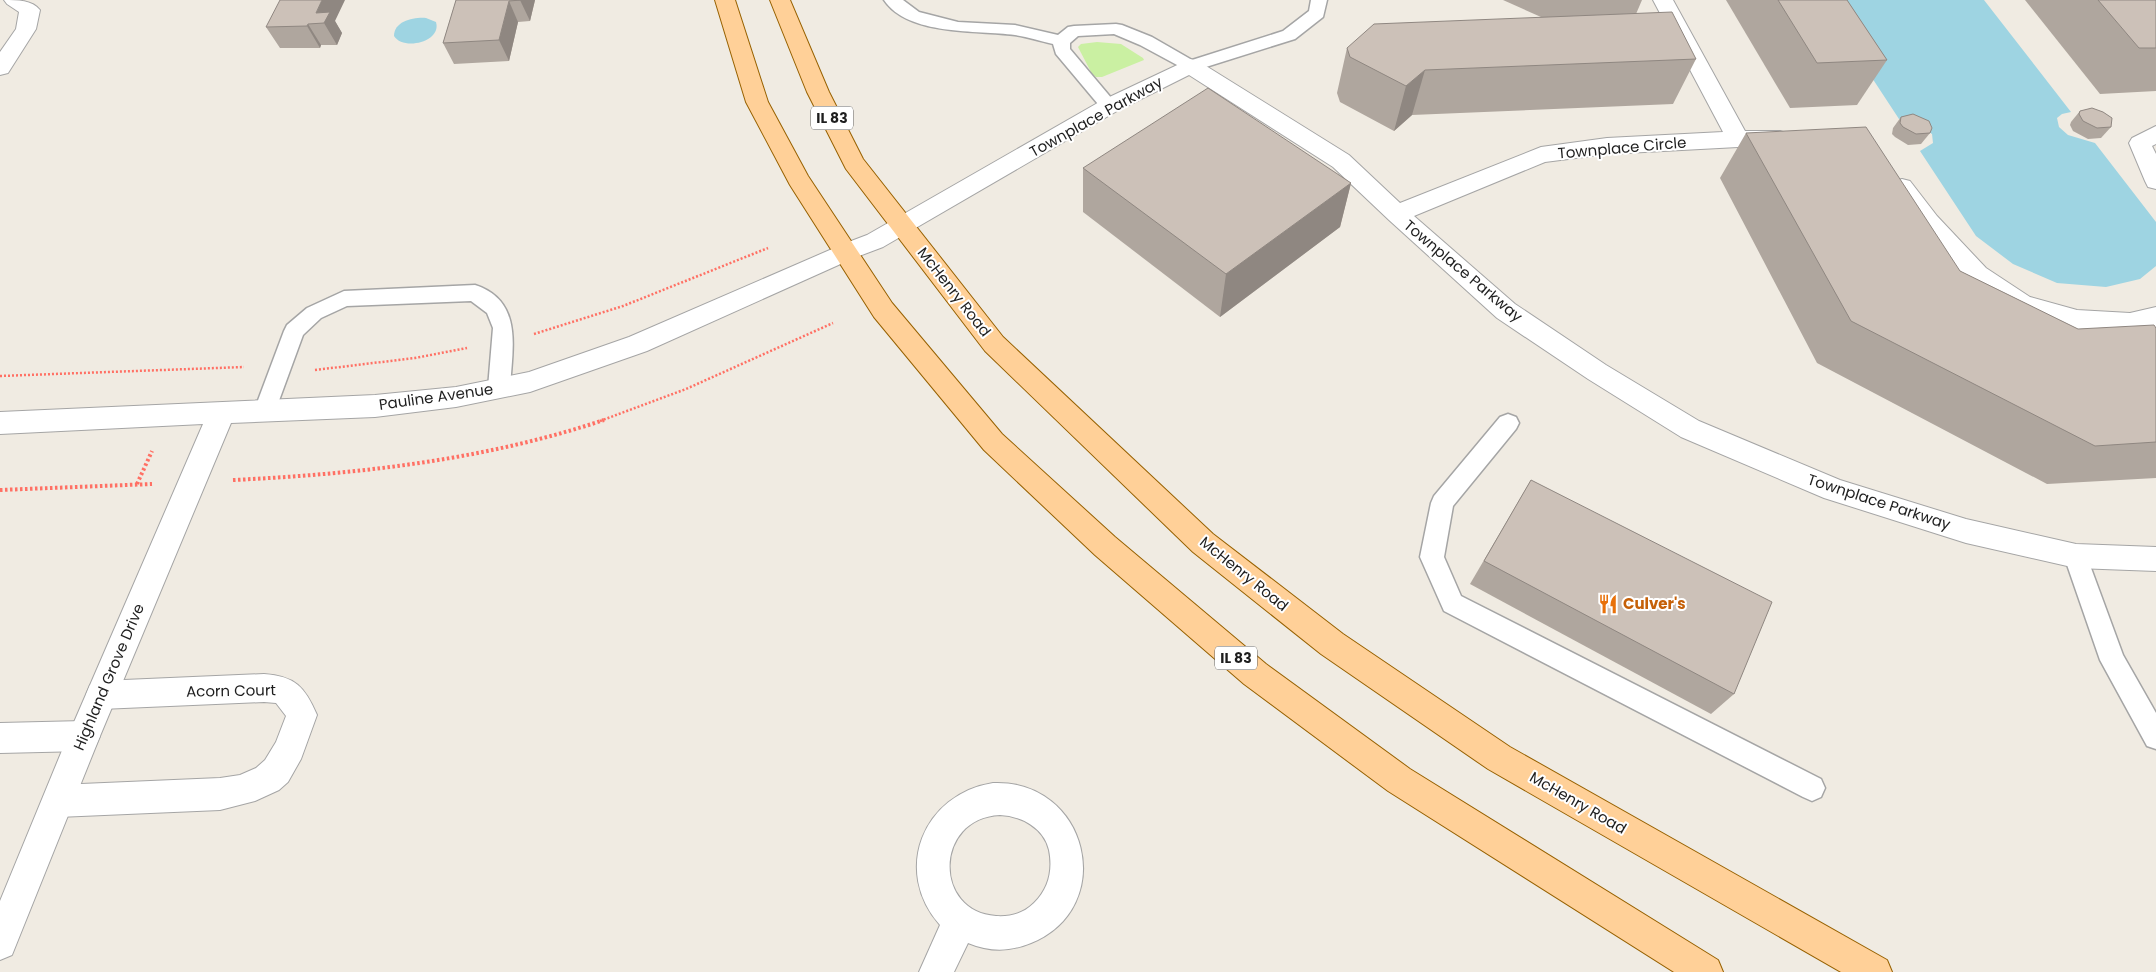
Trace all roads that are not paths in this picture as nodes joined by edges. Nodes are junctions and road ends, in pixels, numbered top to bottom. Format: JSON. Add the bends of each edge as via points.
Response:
{"nodes":[{"id":1,"x":14,"y":0,"type":"edge"},
{"id":2,"x":725,"y":0,"type":"edge"},
{"id":3,"x":780,"y":0,"type":"edge"},
{"id":4,"x":892,"y":0,"type":"edge"},
{"id":5,"x":1319,"y":0,"type":"edge"},
{"id":6,"x":1663,"y":0,"type":"edge"},
{"id":7,"x":1061,"y":41,"type":"junction"},
{"id":8,"x":1190,"y":66,"type":"junction"},
{"id":9,"x":0,"y":68,"type":"edge"},
{"id":10,"x":1109,"y":106,"type":"junction"},
{"id":11,"x":2156,"y":134,"type":"edge"},
{"id":12,"x":1738,"y":139,"type":"junction"},
{"id":13,"x":1804,"y":141,"type":"edge"},
{"id":14,"x":1884,"y":169,"type":"edge"},
{"id":15,"x":2156,"y":181,"type":"edge"},
{"id":16,"x":1397,"y":214,"type":"junction"},
{"id":17,"x":902,"y":225,"type":"junction"},
{"id":18,"x":846,"y":252,"type":"junction"},
{"id":19,"x":2156,"y":317,"type":"edge"},
{"id":20,"x":2130,"y":323,"type":"junction"},
{"id":21,"x":2146,"y":346,"type":"edge"},
{"id":22,"x":499,"y":388,"type":"junction"},
{"id":23,"x":265,"y":411,"type":"junction"},
{"id":24,"x":222,"y":412,"type":"junction"},
{"id":25,"x":0,"y":423,"type":"edge"},
{"id":26,"x":1508,"y":423,"type":"dead end"},
{"id":27,"x":2076,"y":556,"type":"junction"},
{"id":28,"x":2156,"y":559,"type":"edge"},
{"id":29,"x":101,"y":695,"type":"junction"},
{"id":30,"x":84,"y":736,"type":"junction"},
{"id":31,"x":2156,"y":737,"type":"edge"},
{"id":32,"x":0,"y":738,"type":"edge"},
{"id":33,"x":1812,"y":788,"type":"dead end"},
{"id":34,"x":58,"y":801,"type":"junction"},
{"id":35,"x":960,"y":922,"type":"junction"},
{"id":36,"x":0,"y":943,"type":"edge"},
{"id":37,"x":936,"y":972,"type":"edge"},
{"id":38,"x":1706,"y":972,"type":"edge"},
{"id":39,"x":1876,"y":972,"type":"edge"}],
"edges":[{"from":1,"to":9,"type":"street","via":[[30,10],[26,29]]},
{"from":2,"to":18,"type":"main road","number":"IL 83","via":[[757,102],[798,179]]},
{"from":3,"to":17,"type":"main road","name":"McHenry Road","number":"IL 83","via":[[818,92],[854,163]]},
{"from":4,"to":7,"type":"lane","via":[[913,16],[949,25],[1015,30]]},
{"from":5,"to":8,"type":"lane","via":[[1317,13],[1289,36]]},
{"from":6,"to":12,"type":"street"},
{"from":7,"to":8,"type":"lane","via":[[1074,31],[1116,29],[1146,41]]},
{"from":7,"to":10,"type":"lane","via":[[1062,50]]},
{"from":8,"to":10,"type":"street","name":"Townplace Parkway"},
{"from":8,"to":16,"type":"street","name":"Townplace Parkway","via":[[1341,160]]},
{"from":10,"to":17,"type":"street","name":"Townplace Parkway"},
{"from":11,"to":15,"type":"street","via":[[2140,143]]},
{"from":12,"to":13,"type":"street","name":"Townplace Circle"},
{"from":12,"to":16,"type":"street","name":"Townplace Circle","via":[[1607,146],[1541,155]]},
{"from":14,"to":20,"type":"street","via":[[1892,174],[1929,222],[1977,274],[2022,304],[2077,320]]},
{"from":16,"to":27,"type":"street","name":"Townplace Parkway","via":[[1506,311],[1596,372],[1690,429],[1834,490],[1966,531]]},
{"from":17,"to":18,"type":"street","name":"Townplace Parkway","via":[[875,241]]},
{"from":17,"to":39,"type":"main road","name":"McHenry Road","number":"IL 83","via":[[994,344],[1203,542],[1332,644],[1499,758]]},
{"from":18,"to":22,"type":"street","name":"Pauline Avenue","via":[[638,344],[530,382]]},
{"from":18,"to":38,"type":"main road","number":"IL 83","via":[[883,310],[993,442],[1105,546],[1254,674],[1399,780]]},
{"from":19,"to":20,"type":"street"},
{"from":20,"to":21,"type":"street"},
{"from":22,"to":23,"type":"street","name":"Pauline Avenue","via":[[456,397],[375,406]]},
{"from":22,"to":23,"type":"lane","via":[[503,328],[496,309],[475,293],[344,299],[314,313],[294,330]]},
{"from":23,"to":24,"type":"street","name":"Pauline Avenue"},
{"from":24,"to":25,"type":"street","name":"Pauline Avenue"},
{"from":24,"to":29,"type":"street","name":"Highland Grove Drive"},
{"from":26,"to":33,"type":"lane","via":[[1442,503],[1432,557],[1452,603]]},
{"from":27,"to":28,"type":"street","name":"Townplace Parkway"},
{"from":27,"to":31,"type":"lane","via":[[2112,660]]},
{"from":29,"to":30,"type":"street","name":"Highland Grove Drive"},
{"from":29,"to":34,"type":"street","name":"Acorn Court","via":[[282,689],[294,700],[302,715],[287,758],[272,778],[246,791]]},
{"from":30,"to":32,"type":"street"},
{"from":30,"to":34,"type":"street","name":"Highland Grove Drive"},
{"from":34,"to":36,"type":"street","name":"Highland Grove Drive"},
{"from":35,"to":35,"type":"street","via":[[980,932],[1004,934],[1026,928],[1046,915],[1060,896],[1067,875],[1067,852],[1059,832],[1046,814],[1029,803],[1008,798],[986,800],[967,808],[950,823],[938,842],[932,863],[935,885],[944,906]]},
{"from":35,"to":37,"type":"street"}]}
